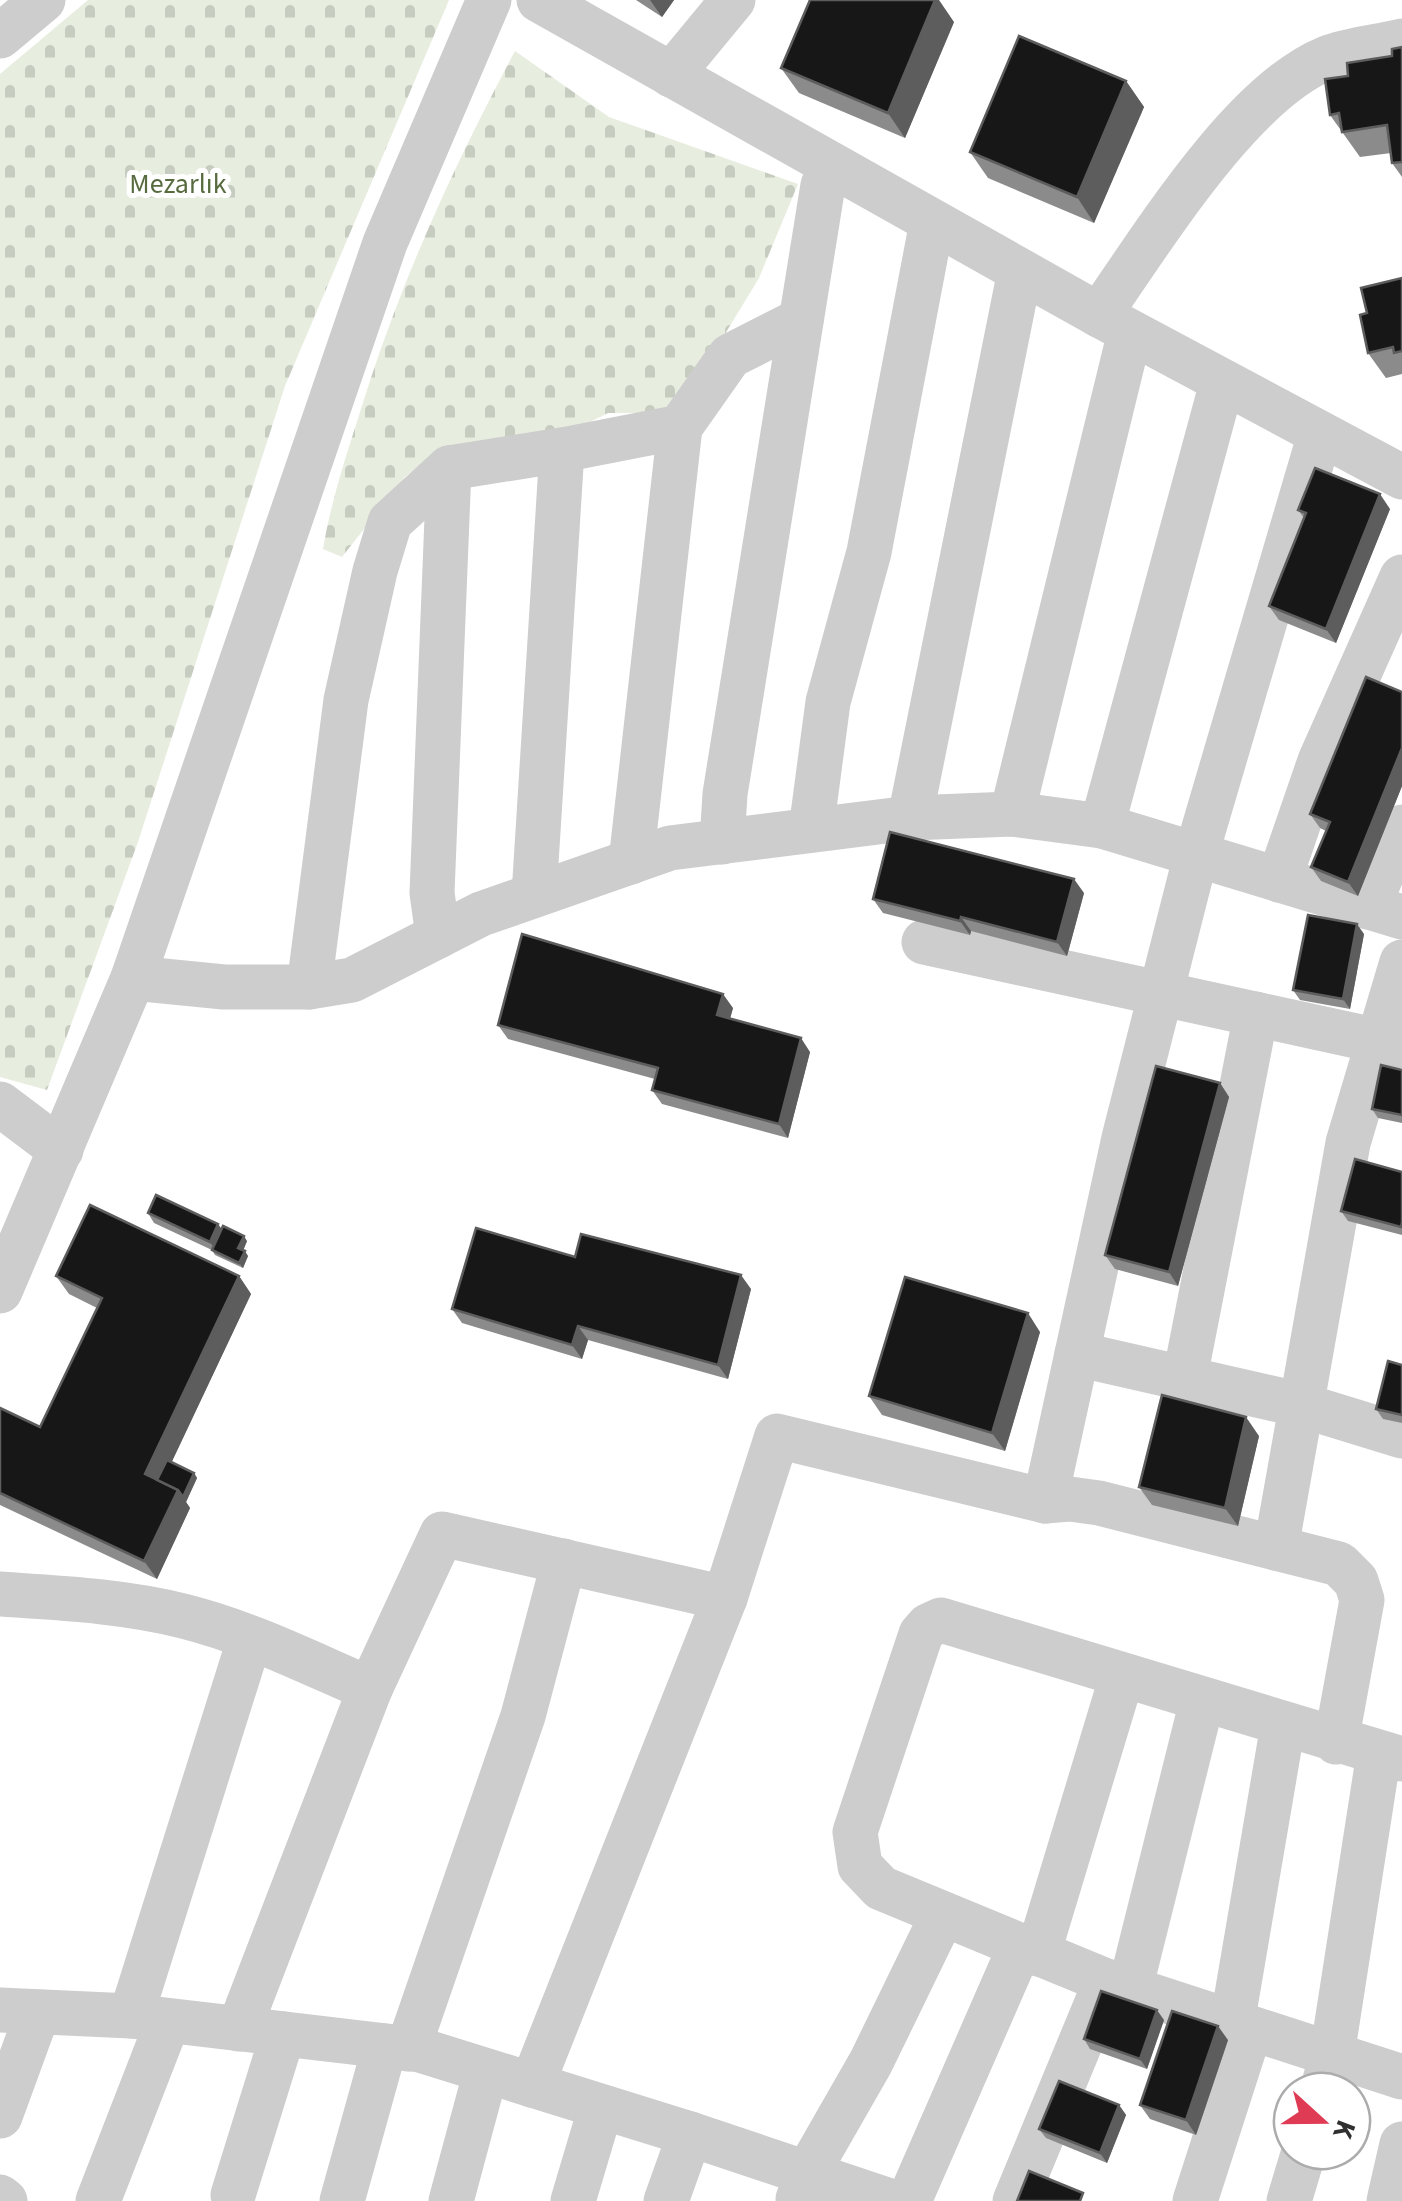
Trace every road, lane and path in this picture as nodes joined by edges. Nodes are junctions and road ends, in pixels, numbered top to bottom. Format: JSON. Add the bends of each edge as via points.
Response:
{"nodes":[{"id":1,"x":43,"y":0,"type":"edge"},
{"id":2,"x":489,"y":0,"type":"edge"},
{"id":3,"x":539,"y":0,"type":"edge"},
{"id":4,"x":733,"y":0,"type":"edge"},
{"id":5,"x":0,"y":36,"type":"edge"},
{"id":6,"x":1402,"y":41,"type":"edge"},
{"id":7,"x":671,"y":75,"type":"junction"},
{"id":8,"x":823,"y":185,"type":"dead end"},
{"id":9,"x":932,"y":222,"type":"junction"},
{"id":10,"x":1020,"y":271,"type":"junction"},
{"id":11,"x":801,"y":320,"type":"junction"},
{"id":12,"x":1114,"y":323,"type":"junction"},
{"id":13,"x":1222,"y":383,"type":"junction"},
{"id":14,"x":680,"y":427,"type":"junction"},
{"id":15,"x":1320,"y":434,"type":"junction"},
{"id":16,"x":562,"y":450,"type":"junction"},
{"id":17,"x":449,"y":468,"type":"junction"},
{"id":18,"x":1402,"y":477,"type":"edge"},
{"id":19,"x":1402,"y":577,"type":"edge"},
{"id":20,"x":1012,"y":814,"type":"junction"},
{"id":21,"x":910,"y":818,"type":"junction"},
{"id":22,"x":1102,"y":826,"type":"junction"},
{"id":23,"x":1402,"y":827,"type":"edge"},
{"id":24,"x":811,"y":830,"type":"junction"},
{"id":25,"x":722,"y":842,"type":"junction"},
{"id":26,"x":1196,"y":855,"type":"junction"},
{"id":27,"x":631,"y":862,"type":"junction"},
{"id":28,"x":1279,"y":880,"type":"junction"},
{"id":29,"x":534,"y":895,"type":"junction"},
{"id":30,"x":1385,"y":912,"type":"edge"},
{"id":31,"x":438,"y":936,"type":"junction"},
{"id":32,"x":924,"y":942,"type":"dead end"},
{"id":33,"x":1402,"y":962,"type":"edge"},
{"id":34,"x":133,"y":978,"type":"junction"},
{"id":35,"x":309,"y":987,"type":"junction"},
{"id":36,"x":1161,"y":993,"type":"junction"},
{"id":37,"x":1256,"y":1014,"type":"junction"},
{"id":38,"x":1390,"y":1043,"type":"edge"},
{"id":39,"x":0,"y":1104,"type":"edge"},
{"id":40,"x":62,"y":1150,"type":"junction"},
{"id":41,"x":0,"y":1291,"type":"edge"},
{"id":42,"x":1077,"y":1354,"type":"junction"},
{"id":43,"x":1184,"y":1377,"type":"junction"},
{"id":44,"x":1301,"y":1405,"type":"junction"},
{"id":45,"x":1402,"y":1436,"type":"edge"},
{"id":46,"x":1045,"y":1500,"type":"junction"},
{"id":47,"x":1276,"y":1548,"type":"junction"},
{"id":48,"x":564,"y":1561,"type":"junction"},
{"id":49,"x":0,"y":1594,"type":"edge"},
{"id":50,"x":724,"y":1598,"type":"junction"},
{"id":51,"x":250,"y":1638,"type":"junction"},
{"id":52,"x":1122,"y":1676,"type":"junction"},
{"id":53,"x":370,"y":1689,"type":"junction"},
{"id":54,"x":1202,"y":1701,"type":"junction"},
{"id":55,"x":1282,"y":1726,"type":"junction"},
{"id":56,"x":1336,"y":1742,"type":"junction"},
{"id":57,"x":1391,"y":1756,"type":"edge"},
{"id":58,"x":943,"y":1914,"type":"junction"},
{"id":59,"x":1029,"y":1950,"type":"junction"},
{"id":60,"x":1118,"y":1985,"type":"junction"},
{"id":61,"x":19,"y":2011,"type":"edge"},
{"id":62,"x":150,"y":2018,"type":"junction"},
{"id":63,"x":1241,"y":2026,"type":"junction"},
{"id":64,"x":238,"y":2029,"type":"junction"},
{"id":65,"x":282,"y":2034,"type":"junction"},
{"id":66,"x":396,"y":2047,"type":"junction"},
{"id":67,"x":486,"y":2070,"type":"junction"},
{"id":68,"x":1323,"y":2071,"type":"edge"},
{"id":69,"x":1327,"y":2071,"type":"edge"},
{"id":70,"x":1372,"y":2075,"type":"edge"},
{"id":71,"x":1402,"y":2077,"type":"edge"},
{"id":72,"x":532,"y":2085,"type":"junction"},
{"id":73,"x":602,"y":2106,"type":"junction"},
{"id":74,"x":0,"y":2116,"type":"edge"},
{"id":75,"x":690,"y":2134,"type":"junction"},
{"id":76,"x":1402,"y":2144,"type":"edge"},
{"id":77,"x":1298,"y":2171,"type":"edge"},
{"id":78,"x":803,"y":2186,"type":"edge"},
{"id":79,"x":233,"y":2195,"type":"dead end"},
{"id":80,"x":98,"y":2201,"type":"edge"},
{"id":81,"x":342,"y":2201,"type":"edge"},
{"id":82,"x":452,"y":2201,"type":"edge"},
{"id":83,"x":572,"y":2201,"type":"edge"},
{"id":84,"x":666,"y":2201,"type":"edge"},
{"id":85,"x":890,"y":2201,"type":"edge"},
{"id":86,"x":909,"y":2201,"type":"edge"},
{"id":87,"x":1015,"y":2201,"type":"edge"},
{"id":88,"x":1196,"y":2201,"type":"edge"},
{"id":89,"x":1290,"y":2201,"type":"edge"},
{"id":90,"x":1390,"y":2201,"type":"edge"}],
"edges":[{"from":1,"to":5,"type":"street"},
{"from":2,"to":34,"type":"street","via":[[385,243]]},
{"from":3,"to":7,"type":"street"},
{"from":4,"to":7,"type":"street"},
{"from":6,"to":12,"type":"street","via":[[1326,58],[1270,94],[1200,172]]},
{"from":7,"to":9,"type":"street"},
{"from":8,"to":11,"type":"street"},
{"from":9,"to":10,"type":"street"},
{"from":9,"to":24,"type":"street","via":[[869,552],[828,702]]},
{"from":10,"to":12,"type":"street"},
{"from":10,"to":21,"type":"street"},
{"from":11,"to":14,"type":"street","via":[[730,356]]},
{"from":11,"to":25,"type":"street"},
{"from":12,"to":13,"type":"street"},
{"from":12,"to":20,"type":"street"},
{"from":13,"to":15,"type":"street"},
{"from":13,"to":22,"type":"street"},
{"from":14,"to":16,"type":"street"},
{"from":14,"to":27,"type":"street"},
{"from":15,"to":18,"type":"street"},
{"from":15,"to":26,"type":"street"},
{"from":16,"to":17,"type":"street"},
{"from":16,"to":29,"type":"street"},
{"from":17,"to":31,"type":"street","via":[[432,893]]},
{"from":17,"to":35,"type":"street","via":[[390,522],[375,572],[346,700]]},
{"from":19,"to":28,"type":"street","via":[[1320,761]]},
{"from":20,"to":21,"type":"street"},
{"from":20,"to":22,"type":"street"},
{"from":21,"to":24,"type":"street"},
{"from":22,"to":26,"type":"street"},
{"from":23,"to":30,"type":"street"},
{"from":24,"to":25,"type":"street"},
{"from":25,"to":27,"type":"street","via":[[670,848]]},
{"from":26,"to":28,"type":"street"},
{"from":26,"to":36,"type":"street"},
{"from":27,"to":29,"type":"street"},
{"from":28,"to":30,"type":"street"},
{"from":29,"to":31,"type":"street"},
{"from":31,"to":35,"type":"street","via":[[352,980]]},
{"from":32,"to":36,"type":"street"},
{"from":33,"to":38,"type":"street"},
{"from":34,"to":35,"type":"street"},
{"from":34,"to":40,"type":"street"},
{"from":36,"to":37,"type":"street"},
{"from":36,"to":42,"type":"street"},
{"from":37,"to":38,"type":"street"},
{"from":37,"to":43,"type":"street"},
{"from":38,"to":44,"type":"street","via":[[1348,1143]]},
{"from":39,"to":40,"type":"street"},
{"from":40,"to":41,"type":"street"},
{"from":42,"to":43,"type":"street"},
{"from":42,"to":46,"type":"street"},
{"from":43,"to":44,"type":"street"},
{"from":44,"to":45,"type":"street"},
{"from":44,"to":47,"type":"street"},
{"from":46,"to":47,"type":"street","via":[[1099,1502]]},
{"from":46,"to":50,"type":"street","via":[[778,1436]]},
{"from":47,"to":56,"type":"street","via":[[1339,1564],[1360,1590]]},
{"from":48,"to":50,"type":"street"},
{"from":48,"to":53,"type":"street","via":[[442,1534]]},
{"from":48,"to":66,"type":"street","via":[[522,1716]]},
{"from":49,"to":51,"type":"street","via":[[182,1615]]},
{"from":50,"to":72,"type":"street"},
{"from":51,"to":53,"type":"street"},
{"from":51,"to":62,"type":"street"},
{"from":52,"to":54,"type":"street"},
{"from":52,"to":58,"type":"street","via":[[941,1620],[921,1634],[855,1832],[860,1866],[880,1888]]},
{"from":52,"to":59,"type":"street"},
{"from":53,"to":64,"type":"street"},
{"from":54,"to":55,"type":"street"},
{"from":54,"to":60,"type":"street"},
{"from":55,"to":56,"type":"street"},
{"from":55,"to":63,"type":"street"},
{"from":56,"to":57,"type":"street"},
{"from":57,"to":69,"type":"street"},
{"from":58,"to":59,"type":"street"},
{"from":58,"to":78,"type":"street"},
{"from":59,"to":60,"type":"street"},
{"from":59,"to":86,"type":"street"},
{"from":60,"to":63,"type":"street"},
{"from":60,"to":87,"type":"street"},
{"from":61,"to":62,"type":"street"},
{"from":61,"to":74,"type":"street"},
{"from":62,"to":64,"type":"street"},
{"from":62,"to":80,"type":"street"},
{"from":63,"to":68,"type":"street"},
{"from":63,"to":88,"type":"street"},
{"from":64,"to":65,"type":"street"},
{"from":65,"to":66,"type":"street"},
{"from":65,"to":79,"type":"street"},
{"from":66,"to":67,"type":"street"},
{"from":66,"to":81,"type":"street"},
{"from":67,"to":72,"type":"street"},
{"from":67,"to":82,"type":"street"},
{"from":70,"to":71,"type":"street"},
{"from":72,"to":73,"type":"street"},
{"from":73,"to":75,"type":"street"},
{"from":73,"to":83,"type":"street"},
{"from":75,"to":78,"type":"street"},
{"from":75,"to":84,"type":"street"},
{"from":76,"to":90,"type":"street"},
{"from":77,"to":89,"type":"street"},
{"from":78,"to":85,"type":"street"}]}
